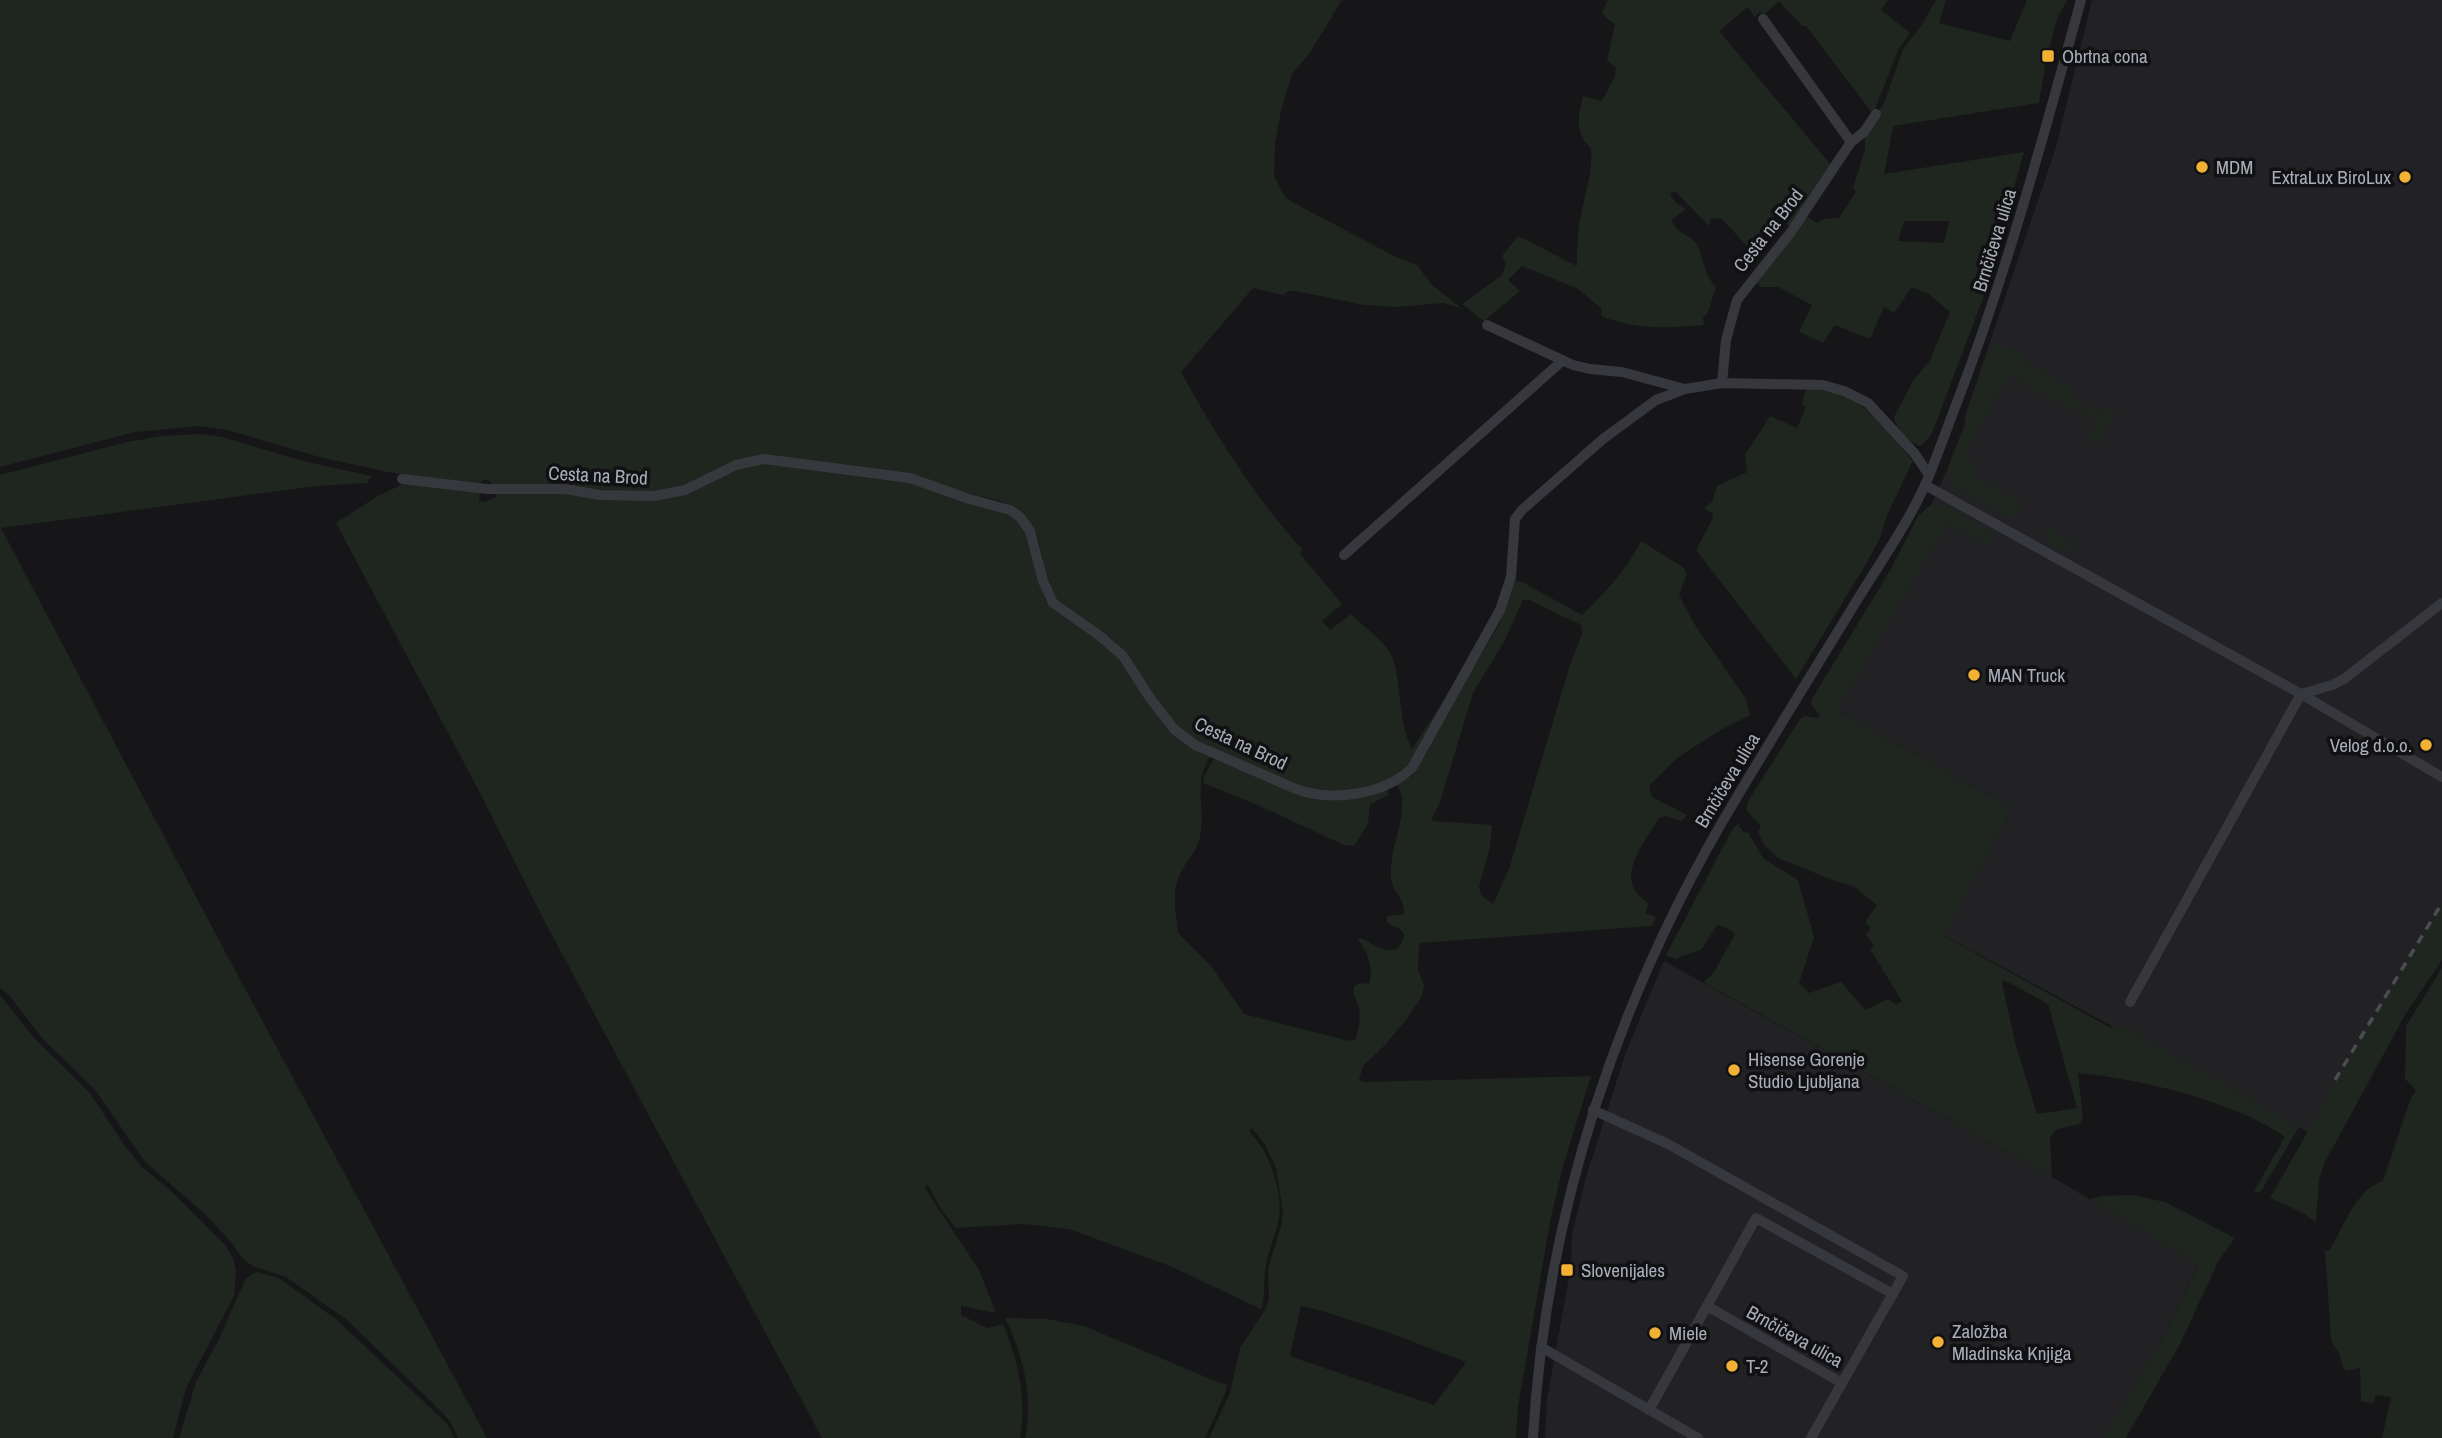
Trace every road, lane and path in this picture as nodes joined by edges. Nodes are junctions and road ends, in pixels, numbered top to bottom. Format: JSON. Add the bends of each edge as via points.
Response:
{"nodes":[{"id":1,"x":2081,"y":0,"type":"edge"},
{"id":2,"x":1763,"y":19,"type":"dead end"},
{"id":3,"x":1876,"y":114,"type":"dead end"},
{"id":4,"x":1851,"y":142,"type":"junction"},
{"id":5,"x":1487,"y":325,"type":"dead end"},
{"id":6,"x":1562,"y":361,"type":"junction"},
{"id":7,"x":1722,"y":383,"type":"junction"},
{"id":8,"x":1685,"y":389,"type":"junction"},
{"id":9,"x":402,"y":479,"type":"dead end"},
{"id":10,"x":1927,"y":480,"type":"junction"},
{"id":11,"x":1344,"y":555,"type":"dead end"},
{"id":12,"x":2442,"y":603,"type":"edge"},
{"id":13,"x":2301,"y":694,"type":"junction"},
{"id":14,"x":2442,"y":777,"type":"edge"},
{"id":15,"x":2130,"y":1002,"type":"dead end"},
{"id":16,"x":1593,"y":1110,"type":"junction"},
{"id":17,"x":1893,"y":1294,"type":"junction"},
{"id":18,"x":1707,"y":1306,"type":"junction"},
{"id":19,"x":1541,"y":1347,"type":"junction"},
{"id":20,"x":1842,"y":1383,"type":"junction"},
{"id":21,"x":1649,"y":1410,"type":"junction"},
{"id":22,"x":1533,"y":1438,"type":"edge"},
{"id":23,"x":1698,"y":1438,"type":"edge"},
{"id":24,"x":1811,"y":1438,"type":"edge"}],
"edges":[{"from":1,"to":10,"type":"street","name":"Brnčičeva ulica","via":[[1983,335]]},
{"from":2,"to":4,"type":"street"},
{"from":3,"to":4,"type":"street","name":"Cesta na Brod"},
{"from":4,"to":7,"type":"street","name":"Cesta na Brod","via":[[1799,222],[1737,300],[1726,340]]},
{"from":5,"to":6,"type":"street"},
{"from":6,"to":8,"type":"street"},
{"from":6,"to":11,"type":"street"},
{"from":7,"to":8,"type":"street","name":"Cesta na Brod"},
{"from":7,"to":10,"type":"street","name":"Cesta na Brod","via":[[1822,385],[1844,391],[1868,403],[1916,454]]},
{"from":8,"to":9,"type":"street","name":"Cesta na Brod","via":[[1640,410],[1521,510],[1515,519],[1510,577],[1500,610],[1419,760],[1394,782],[1335,795],[1296,789],[1185,738],[1166,719],[1123,656],[1053,603],[1030,531],[1020,517],[996,505],[910,478],[765,459],[736,465],[685,490],[654,496],[487,489]]},
{"from":10,"to":13,"type":"street"},
{"from":10,"to":16,"type":"street","name":"Brnčičeva ulica","via":[[1701,860],[1652,956]]},
{"from":12,"to":13,"type":"street","via":[[2344,679]]},
{"from":13,"to":14,"type":"street"},
{"from":13,"to":15,"type":"street"},
{"from":16,"to":17,"type":"street","via":[[1668,1144],[1903,1276]]},
{"from":16,"to":19,"type":"street","name":"Brnčičeva ulica","via":[[1558,1241]]},
{"from":17,"to":18,"type":"street","via":[[1756,1218]]},
{"from":17,"to":20,"type":"street"},
{"from":18,"to":20,"type":"street","name":"Brnčičeva ulica"},
{"from":18,"to":21,"type":"street"},
{"from":19,"to":21,"type":"street"},
{"from":19,"to":22,"type":"street","name":"Brnčičeva ulica"},
{"from":20,"to":24,"type":"street","name":"Brnčičeva ulica"},
{"from":21,"to":23,"type":"street"}]}
